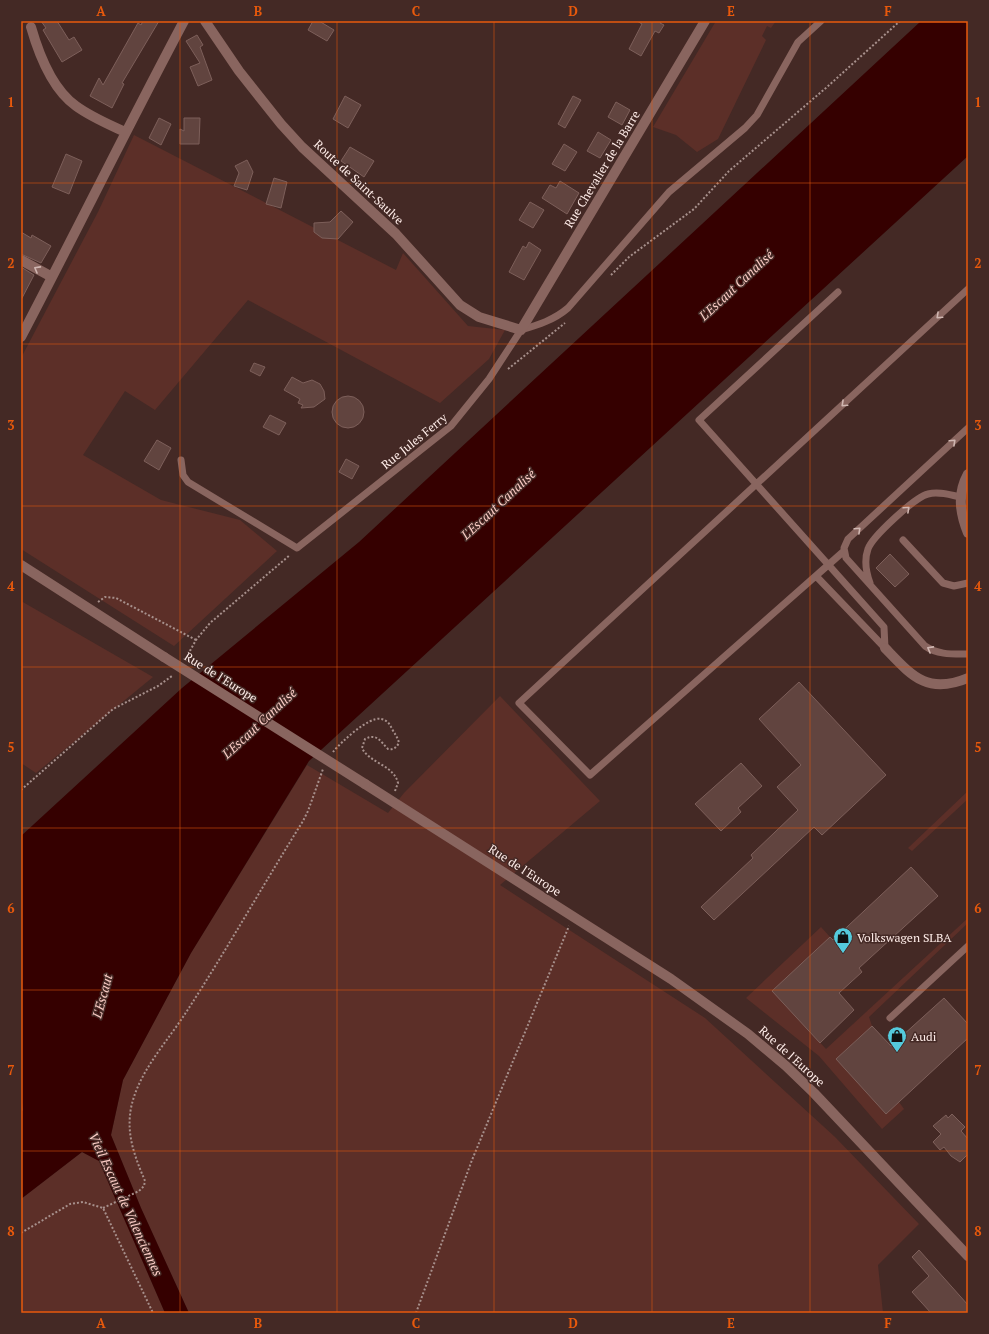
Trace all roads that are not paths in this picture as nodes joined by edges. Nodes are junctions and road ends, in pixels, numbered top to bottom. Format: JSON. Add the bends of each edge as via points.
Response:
{"nodes":[{"id":1,"x":184,"y":21,"type":"edge"},
{"id":2,"x":205,"y":21,"type":"edge"},
{"id":3,"x":705,"y":21,"type":"edge"},
{"id":4,"x":821,"y":21,"type":"edge"},
{"id":5,"x":31,"y":27,"type":"dead end"},
{"id":6,"x":125,"y":132,"type":"junction"},
{"id":7,"x":21,"y":260,"type":"edge"},
{"id":8,"x":52,"y":277,"type":"junction"},
{"id":9,"x":968,"y":289,"type":"edge"},
{"id":10,"x":838,"y":292,"type":"dead end"},
{"id":11,"x":521,"y":330,"type":"junction"},
{"id":12,"x":21,"y":337,"type":"edge"},
{"id":13,"x":968,"y":428,"type":"edge"},
{"id":14,"x":181,"y":460,"type":"dead end"},
{"id":15,"x":968,"y":474,"type":"edge"},
{"id":16,"x":756,"y":486,"type":"junction"},
{"id":17,"x":961,"y":497,"type":"junction"},
{"id":18,"x":968,"y":534,"type":"edge"},
{"id":19,"x":903,"y":540,"type":"dead end"},
{"id":20,"x":844,"y":551,"type":"junction"},
{"id":21,"x":21,"y":565,"type":"edge"},
{"id":22,"x":828,"y":565,"type":"junction"},
{"id":23,"x":816,"y":576,"type":"junction"},
{"id":24,"x":968,"y":582,"type":"edge"},
{"id":25,"x":871,"y":586,"type":"junction"},
{"id":26,"x":885,"y":648,"type":"junction"},
{"id":27,"x":968,"y":654,"type":"edge"},
{"id":28,"x":968,"y":678,"type":"edge"},
{"id":29,"x":968,"y":946,"type":"edge"},
{"id":30,"x":890,"y":1018,"type":"dead end"},
{"id":31,"x":968,"y":1256,"type":"edge"}],
"edges":[{"from":1,"to":6,"type":"street"},
{"from":2,"to":11,"type":"street","name":"Route de Saint-Saulve","via":[[233,64],[281,124],[302,147],[396,234],[460,305],[479,317]]},
{"from":3,"to":11,"type":"street","name":"Rue Chevalier de la Barre"},
{"from":4,"to":11,"type":"lane","via":[[798,42],[767,100],[751,122],[669,192],[568,308],[557,316]]},
{"from":5,"to":6,"type":"street","via":[[44,63],[64,95],[87,114]]},
{"from":6,"to":8,"type":"street"},
{"from":8,"to":7,"type":"street","one_way":true},
{"from":8,"to":12,"type":"street"},
{"from":9,"to":16,"type":"lane","one_way":true},
{"from":10,"to":16,"type":"lane","via":[[699,420]]},
{"from":11,"to":14,"type":"lane","name":"Rue Jules Ferry","via":[[489,379],[452,426],[297,548],[188,482],[183,475]]},
{"from":20,"to":13,"type":"lane","one_way":true,"via":[[848,539]]},
{"from":15,"to":17,"type":"street"},
{"from":16,"to":22,"type":"lane"},
{"from":16,"to":23,"type":"lane","via":[[519,703],[590,776]]},
{"from":17,"to":18,"type":"street","via":[[961,513]]},
{"from":25,"to":17,"type":"lane","one_way":true,"via":[[866,562],[868,549],[874,539],[921,497],[936,493]]},
{"from":19,"to":24,"type":"lane","via":[[943,583],[954,586]]},
{"from":20,"to":22,"type":"lane"},
{"from":20,"to":25,"type":"lane","via":[[846,558]]},
{"from":21,"to":31,"type":"street","name":"Rue de l'Europe","bridge":true,"via":[[685,988],[767,1049],[814,1093]]},
{"from":22,"to":23,"type":"lane"},
{"from":22,"to":26,"type":"lane","via":[[884,627]]},
{"from":23,"to":26,"type":"lane"},
{"from":27,"to":25,"type":"lane","one_way":true,"via":[[940,653],[929,649]]},
{"from":26,"to":28,"type":"street","via":[[914,677],[922,681],[946,684]]},
{"from":29,"to":30,"type":"lane"}]}
